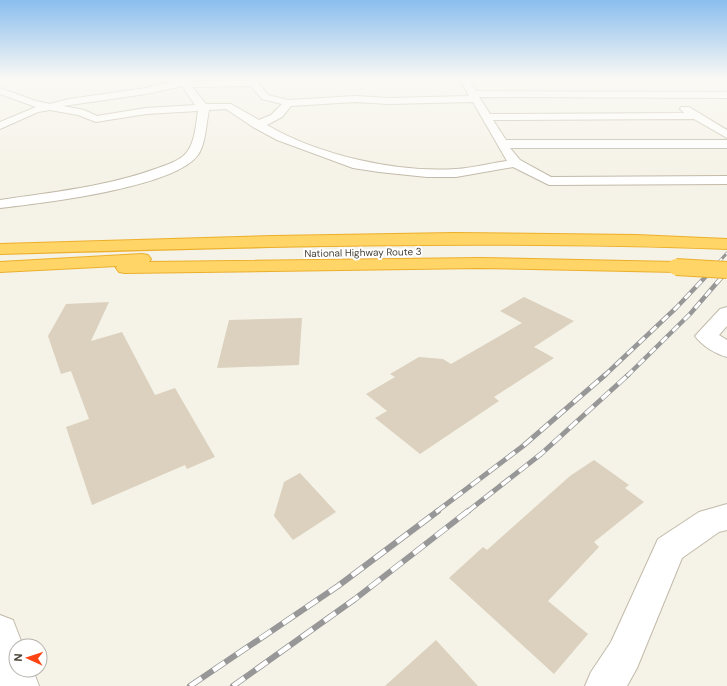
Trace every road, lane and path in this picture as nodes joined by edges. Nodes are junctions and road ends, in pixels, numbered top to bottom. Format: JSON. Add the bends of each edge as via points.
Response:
{"nodes":[{"id":1,"x":33,"y":111,"type":"edge"},
{"id":2,"x":67,"y":111,"type":"edge"},
{"id":3,"x":146,"y":111,"type":"edge"},
{"id":4,"x":203,"y":111,"type":"edge"},
{"id":5,"x":236,"y":111,"type":"edge"},
{"id":6,"x":283,"y":111,"type":"edge"},
{"id":7,"x":483,"y":111,"type":"edge"},
{"id":8,"x":689,"y":111,"type":"edge"},
{"id":9,"x":697,"y":116,"type":"junction"},
{"id":10,"x":487,"y":117,"type":"junction"},
{"id":11,"x":257,"y":124,"type":"junction"},
{"id":12,"x":0,"y":126,"type":"edge"},
{"id":13,"x":727,"y":135,"type":"edge"},
{"id":14,"x":502,"y":144,"type":"junction"},
{"id":15,"x":727,"y":144,"type":"edge"},
{"id":16,"x":516,"y":162,"type":"junction"},
{"id":17,"x":727,"y":180,"type":"edge"},
{"id":18,"x":1,"y":203,"type":"edge"},
{"id":19,"x":0,"y":220,"type":"edge"},
{"id":20,"x":721,"y":231,"type":"edge"},
{"id":21,"x":727,"y":244,"type":"edge"},
{"id":22,"x":84,"y":247,"type":"junction"},
{"id":23,"x":0,"y":249,"type":"edge"},
{"id":24,"x":727,"y":256,"type":"edge"},
{"id":25,"x":680,"y":261,"type":"junction"},
{"id":26,"x":0,"y":267,"type":"edge"},
{"id":27,"x":727,"y":270,"type":"edge"},
{"id":28,"x":727,"y":313,"type":"edge"},
{"id":29,"x":727,"y":350,"type":"edge"},
{"id":30,"x":721,"y":522,"type":"edge"},
{"id":31,"x":0,"y":633,"type":"edge"},
{"id":32,"x":19,"y":686,"type":"edge"},
{"id":33,"x":605,"y":686,"type":"edge"}],
"edges":[{"from":1,"to":12,"type":"street"},
{"from":2,"to":3,"type":"street","via":[[80,112],[96,119]]},
{"from":4,"to":18,"type":"street","via":[[194,152],[170,168],[93,192]]},
{"from":5,"to":11,"type":"street"},
{"from":6,"to":11,"type":"street","via":[[273,119]]},
{"from":7,"to":10,"type":"street"},
{"from":8,"to":9,"type":"street"},
{"from":9,"to":10,"type":"street"},
{"from":9,"to":13,"type":"street"},
{"from":10,"to":14,"type":"street"},
{"from":11,"to":16,"type":"street","via":[[281,138],[358,165],[427,173],[456,173]]},
{"from":14,"to":15,"type":"street"},
{"from":14,"to":16,"type":"street"},
{"from":16,"to":17,"type":"street","via":[[549,180]]},
{"from":18,"to":19,"type":"street"},
{"from":20,"to":22,"type":"highway","via":[[461,225],[147,237]]},
{"from":21,"to":22,"type":"highway","name":"National Highway Route 3","via":[[451,237]]},
{"from":22,"to":23,"type":"highway","name":"National Highway Route 3"},
{"from":24,"to":25,"type":"highway"},
{"from":25,"to":26,"type":"highway","via":[[133,268],[72,264]]},
{"from":25,"to":27,"type":"highway","bridge":true},
{"from":28,"to":29,"type":"street","via":[[706,336]]},
{"from":30,"to":33,"type":"street","via":[[670,549],[624,655]]},
{"from":31,"to":32,"type":"street"}]}
